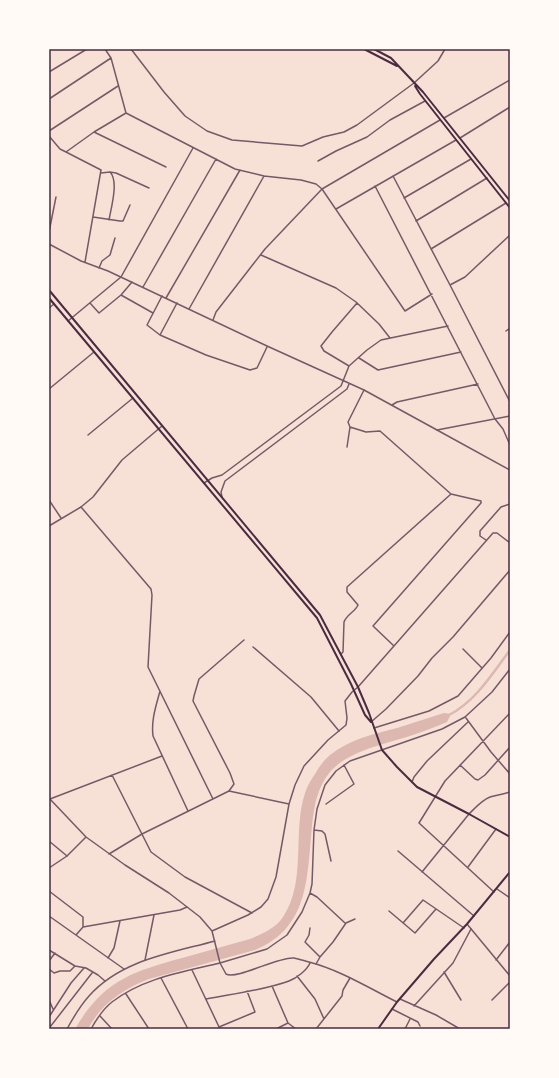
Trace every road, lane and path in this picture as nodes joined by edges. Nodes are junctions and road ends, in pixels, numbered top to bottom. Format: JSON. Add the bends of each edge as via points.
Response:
{"nodes":[{"id":1,"x":87,"y":49,"type":"edge"},
{"id":2,"x":105,"y":49,"type":"edge"},
{"id":3,"x":131,"y":49,"type":"edge"},
{"id":4,"x":364,"y":49,"type":"edge"},
{"id":5,"x":374,"y":49,"type":"edge"},
{"id":6,"x":445,"y":49,"type":"edge"},
{"id":7,"x":111,"y":58,"type":"junction"},
{"id":8,"x":398,"y":66,"type":"junction"},
{"id":9,"x":49,"y":72,"type":"edge"},
{"id":10,"x":510,"y":80,"type":"edge"},
{"id":11,"x":414,"y":83,"type":"junction"},
{"id":12,"x":118,"y":86,"type":"junction"},
{"id":13,"x":49,"y":100,"type":"edge"},
{"id":14,"x":425,"y":101,"type":"junction"},
{"id":15,"x":510,"y":108,"type":"edge"},
{"id":16,"x":126,"y":113,"type":"junction"},
{"id":17,"x":444,"y":118,"type":"junction"},
{"id":18,"x":440,"y":120,"type":"junction"},
{"id":19,"x":49,"y":131,"type":"edge"},
{"id":20,"x":94,"y":132,"type":"junction"},
{"id":21,"x":49,"y":136,"type":"edge"},
{"id":22,"x":460,"y":138,"type":"junction"},
{"id":23,"x":456,"y":140,"type":"junction"},
{"id":24,"x":193,"y":148,"type":"junction"},
{"id":25,"x":66,"y":152,"type":"junction"},
{"id":26,"x":216,"y":159,"type":"junction"},
{"id":27,"x":471,"y":159,"type":"junction"},
{"id":28,"x":318,"y":161,"type":"dead end"},
{"id":29,"x":166,"y":167,"type":"dead end"},
{"id":30,"x":240,"y":170,"type":"junction"},
{"id":31,"x":110,"y":172,"type":"junction"},
{"id":32,"x":101,"y":173,"type":"junction"},
{"id":33,"x":264,"y":176,"type":"junction"},
{"id":34,"x":393,"y":176,"type":"junction"},
{"id":35,"x":487,"y":178,"type":"junction"},
{"id":36,"x":376,"y":186,"type":"junction"},
{"id":37,"x":149,"y":188,"type":"dead end"},
{"id":38,"x":322,"y":189,"type":"junction"},
{"id":39,"x":56,"y":197,"type":"dead end"},
{"id":40,"x":404,"y":198,"type":"junction"},
{"id":41,"x":510,"y":201,"type":"edge"},
{"id":42,"x":506,"y":203,"type":"junction"},
{"id":43,"x":130,"y":205,"type":"dead end"},
{"id":44,"x":510,"y":208,"type":"edge"},
{"id":45,"x":336,"y":209,"type":"junction"},
{"id":46,"x":93,"y":217,"type":"junction"},
{"id":47,"x":109,"y":220,"type":"junction"},
{"id":48,"x":416,"y":221,"type":"junction"},
{"id":49,"x":49,"y":232,"type":"edge"},
{"id":50,"x":510,"y":235,"type":"edge"},
{"id":51,"x":115,"y":238,"type":"dead end"},
{"id":52,"x":49,"y":244,"type":"edge"},
{"id":53,"x":431,"y":249,"type":"junction"},
{"id":54,"x":261,"y":255,"type":"junction"},
{"id":55,"x":85,"y":262,"type":"junction"},
{"id":56,"x":99,"y":268,"type":"junction"},
{"id":57,"x":121,"y":277,"type":"junction"},
{"id":58,"x":132,"y":282,"type":"junction"},
{"id":59,"x":450,"y":285,"type":"junction"},
{"id":60,"x":142,"y":287,"type":"junction"},
{"id":61,"x":49,"y":290,"type":"edge"},
{"id":62,"x":432,"y":294,"type":"junction"},
{"id":63,"x":122,"y":295,"type":"junction"},
{"id":64,"x":162,"y":296,"type":"junction"},
{"id":65,"x":49,"y":298,"type":"edge"},
{"id":66,"x":166,"y":298,"type":"junction"},
{"id":67,"x":90,"y":303,"type":"junction"},
{"id":68,"x":177,"y":303,"type":"junction"},
{"id":69,"x":357,"y":303,"type":"junction"},
{"id":70,"x":54,"y":304,"type":"junction"},
{"id":71,"x":49,"y":308,"type":"edge"},
{"id":72,"x":189,"y":309,"type":"junction"},
{"id":73,"x":152,"y":313,"type":"junction"},
{"id":74,"x":72,"y":318,"type":"junction"},
{"id":75,"x":213,"y":320,"type":"junction"},
{"id":76,"x":68,"y":321,"type":"junction"},
{"id":77,"x":448,"y":326,"type":"junction"},
{"id":78,"x":510,"y":328,"type":"edge"},
{"id":79,"x":506,"y":331,"type":"dead end"},
{"id":80,"x":160,"y":335,"type":"junction"},
{"id":81,"x":390,"y":338,"type":"junction"},
{"id":82,"x":267,"y":346,"type":"junction"},
{"id":83,"x":94,"y":352,"type":"junction"},
{"id":84,"x":461,"y":352,"type":"junction"},
{"id":85,"x":358,"y":358,"type":"junction"},
{"id":86,"x":349,"y":366,"type":"junction"},
{"id":87,"x":343,"y":381,"type":"junction"},
{"id":88,"x":349,"y":384,"type":"junction"},
{"id":89,"x":478,"y":384,"type":"junction"},
{"id":90,"x":49,"y":389,"type":"edge"},
{"id":91,"x":364,"y":390,"type":"junction"},
{"id":92,"x":133,"y":398,"type":"junction"},
{"id":93,"x":510,"y":402,"type":"edge"},
{"id":94,"x":392,"y":405,"type":"junction"},
{"id":95,"x":510,"y":416,"type":"edge"},
{"id":96,"x":495,"y":419,"type":"junction"},
{"id":97,"x":162,"y":426,"type":"junction"},
{"id":98,"x":350,"y":427,"type":"junction"},
{"id":99,"x":158,"y":429,"type":"junction"},
{"id":100,"x":437,"y":430,"type":"junction"},
{"id":101,"x":88,"y":435,"type":"dead end"},
{"id":102,"x":510,"y":445,"type":"edge"},
{"id":103,"x":347,"y":447,"type":"dead end"},
{"id":104,"x":510,"y":470,"type":"edge"},
{"id":105,"x":208,"y":480,"type":"junction"},
{"id":106,"x":204,"y":483,"type":"junction"},
{"id":107,"x":451,"y":494,"type":"junction"},
{"id":108,"x":222,"y":497,"type":"junction"},
{"id":109,"x":49,"y":500,"type":"edge"},
{"id":110,"x":510,"y":504,"type":"edge"},
{"id":111,"x":81,"y":507,"type":"junction"},
{"id":112,"x":61,"y":518,"type":"junction"},
{"id":113,"x":49,"y":526,"type":"edge"},
{"id":114,"x":486,"y":540,"type":"junction"},
{"id":115,"x":510,"y":543,"type":"edge"},
{"id":116,"x":510,"y":570,"type":"edge"},
{"id":117,"x":293,"y":583,"type":"junction"},
{"id":118,"x":290,"y":585,"type":"junction"},
{"id":119,"x":510,"y":632,"type":"edge"},
{"id":120,"x":244,"y":640,"type":"dead end"},
{"id":121,"x":394,"y":646,"type":"junction"},
{"id":122,"x":253,"y":647,"type":"dead end"},
{"id":123,"x":463,"y":649,"type":"dead end"},
{"id":124,"x":341,"y":654,"type":"junction"},
{"id":125,"x":482,"y":668,"type":"junction"},
{"id":126,"x":510,"y":669,"type":"edge"},
{"id":127,"x":358,"y":687,"type":"junction"},
{"id":128,"x":354,"y":690,"type":"junction"},
{"id":129,"x":160,"y":691,"type":"junction"},
{"id":130,"x":510,"y":713,"type":"edge"},
{"id":131,"x":465,"y":717,"type":"junction"},
{"id":132,"x":371,"y":722,"type":"junction"},
{"id":133,"x":468,"y":722,"type":"junction"},
{"id":134,"x":374,"y":728,"type":"junction"},
{"id":135,"x":339,"y":731,"type":"junction"},
{"id":136,"x":483,"y":741,"type":"junction"},
{"id":137,"x":510,"y":747,"type":"edge"},
{"id":138,"x":382,"y":749,"type":"junction"},
{"id":139,"x":162,"y":756,"type":"junction"},
{"id":140,"x":498,"y":761,"type":"junction"},
{"id":141,"x":344,"y":765,"type":"junction"},
{"id":142,"x":460,"y":765,"type":"junction"},
{"id":143,"x":510,"y":774,"type":"edge"},
{"id":144,"x":112,"y":775,"type":"junction"},
{"id":145,"x":412,"y":782,"type":"junction"},
{"id":146,"x":229,"y":791,"type":"junction"},
{"id":147,"x":510,"y":792,"type":"edge"},
{"id":148,"x":437,"y":796,"type":"junction"},
{"id":149,"x":49,"y":799,"type":"edge"},
{"id":150,"x":213,"y":799,"type":"junction"},
{"id":151,"x":290,"y":804,"type":"junction"},
{"id":152,"x":326,"y":804,"type":"dead end"},
{"id":153,"x":188,"y":811,"type":"junction"},
{"id":154,"x":469,"y":814,"type":"junction"},
{"id":155,"x":496,"y":829,"type":"junction"},
{"id":156,"x":314,"y":830,"type":"junction"},
{"id":157,"x":142,"y":834,"type":"junction"},
{"id":158,"x":86,"y":837,"type":"junction"},
{"id":159,"x":510,"y":837,"type":"edge"},
{"id":160,"x":49,"y":841,"type":"edge"},
{"id":161,"x":444,"y":845,"type":"junction"},
{"id":162,"x":398,"y":851,"type":"dead end"},
{"id":163,"x":109,"y":854,"type":"junction"},
{"id":164,"x":67,"y":856,"type":"junction"},
{"id":165,"x":331,"y":861,"type":"dead end"},
{"id":166,"x":49,"y":868,"type":"edge"},
{"id":167,"x":468,"y":868,"type":"junction"},
{"id":168,"x":422,"y":872,"type":"junction"},
{"id":169,"x":510,"y":872,"type":"edge"},
{"id":170,"x":497,"y":889,"type":"junction"},
{"id":171,"x":49,"y":891,"type":"edge"},
{"id":172,"x":494,"y":892,"type":"junction"},
{"id":173,"x":310,"y":893,"type":"junction"},
{"id":174,"x":510,"y":898,"type":"edge"},
{"id":175,"x":187,"y":907,"type":"junction"},
{"id":176,"x":436,"y":909,"type":"junction"},
{"id":177,"x":388,"y":911,"type":"dead end"},
{"id":178,"x":252,"y":912,"type":"junction"},
{"id":179,"x":154,"y":915,"type":"junction"},
{"id":180,"x":49,"y":916,"type":"edge"},
{"id":181,"x":474,"y":916,"type":"junction"},
{"id":182,"x":356,"y":919,"type":"dead end"},
{"id":183,"x":120,"y":921,"type":"junction"},
{"id":184,"x":346,"y":923,"type":"junction"},
{"id":185,"x":403,"y":923,"type":"junction"},
{"id":186,"x":467,"y":924,"type":"junction"},
{"id":187,"x":83,"y":927,"type":"junction"},
{"id":188,"x":310,"y":928,"type":"dead end"},
{"id":189,"x":464,"y":928,"type":"junction"},
{"id":190,"x":471,"y":929,"type":"junction"},
{"id":191,"x":212,"y":931,"type":"junction"},
{"id":192,"x":76,"y":935,"type":"junction"},
{"id":193,"x":215,"y":941,"type":"junction"},
{"id":194,"x":510,"y":942,"type":"edge"},
{"id":195,"x":49,"y":950,"type":"edge"},
{"id":196,"x":55,"y":953,"type":"junction"},
{"id":197,"x":320,"y":957,"type":"junction"},
{"id":198,"x":108,"y":958,"type":"junction"},
{"id":199,"x":144,"y":960,"type":"junction"},
{"id":200,"x":496,"y":960,"type":"junction"},
{"id":201,"x":49,"y":961,"type":"edge"},
{"id":202,"x":220,"y":962,"type":"junction"},
{"id":203,"x":310,"y":963,"type":"junction"},
{"id":204,"x":316,"y":964,"type":"junction"},
{"id":205,"x":75,"y":966,"type":"junction"},
{"id":206,"x":85,"y":968,"type":"junction"},
{"id":207,"x":49,"y":969,"type":"edge"},
{"id":208,"x":124,"y":969,"type":"junction"},
{"id":209,"x":192,"y":970,"type":"junction"},
{"id":210,"x":444,"y":972,"type":"junction"},
{"id":211,"x":92,"y":973,"type":"junction"},
{"id":212,"x":297,"y":976,"type":"junction"},
{"id":213,"x":510,"y":976,"type":"edge"},
{"id":214,"x":161,"y":978,"type":"junction"},
{"id":215,"x":350,"y":978,"type":"junction"},
{"id":216,"x":105,"y":981,"type":"junction"},
{"id":217,"x":510,"y":982,"type":"edge"},
{"id":218,"x":272,"y":986,"type":"junction"},
{"id":219,"x":248,"y":991,"type":"junction"},
{"id":220,"x":126,"y":994,"type":"junction"},
{"id":221,"x":206,"y":999,"type":"junction"},
{"id":222,"x":400,"y":999,"type":"junction"},
{"id":223,"x":49,"y":1000,"type":"edge"},
{"id":224,"x":462,"y":1000,"type":"dead end"},
{"id":225,"x":492,"y":1000,"type":"dead end"},
{"id":226,"x":397,"y":1002,"type":"junction"},
{"id":227,"x":414,"y":1006,"type":"junction"},
{"id":228,"x":392,"y":1009,"type":"junction"},
{"id":229,"x":53,"y":1010,"type":"junction"},
{"id":230,"x":100,"y":1016,"type":"junction"},
{"id":231,"x":49,"y":1017,"type":"edge"},
{"id":232,"x":324,"y":1019,"type":"junction"},
{"id":233,"x":410,"y":1019,"type":"junction"},
{"id":234,"x":49,"y":1022,"type":"edge"},
{"id":235,"x":288,"y":1023,"type":"junction"},
{"id":236,"x":420,"y":1026,"type":"dead end"},
{"id":237,"x":50,"y":1028,"type":"edge"},
{"id":238,"x":220,"y":1028,"type":"edge"},
{"id":239,"x":66,"y":1029,"type":"edge"},
{"id":240,"x":92,"y":1029,"type":"edge"},
{"id":241,"x":112,"y":1029,"type":"edge"},
{"id":242,"x":149,"y":1029,"type":"edge"},
{"id":243,"x":188,"y":1029,"type":"edge"},
{"id":244,"x":276,"y":1029,"type":"edge"},
{"id":245,"x":296,"y":1029,"type":"edge"},
{"id":246,"x":316,"y":1029,"type":"edge"},
{"id":247,"x":378,"y":1029,"type":"edge"},
{"id":248,"x":405,"y":1029,"type":"edge"},
{"id":249,"x":460,"y":1029,"type":"edge"}],
"edges":[{"from":1,"to":9,"type":"street"},
{"from":2,"to":7,"type":"street"},
{"from":3,"to":11,"type":"street","via":[[185,116],[207,131],[232,140],[302,146],[357,125]]},
{"from":4,"to":8,"type":"main road"},
{"from":5,"to":8,"type":"main road","via":[[391,58]]},
{"from":6,"to":11,"type":"street","via":[[438,61]]},
{"from":7,"to":12,"type":"street"},
{"from":7,"to":13,"type":"street"},
{"from":8,"to":11,"type":"main road"},
{"from":10,"to":17,"type":"street"},
{"from":11,"to":14,"type":"main road"},
{"from":11,"to":17,"type":"main road"},
{"from":12,"to":16,"type":"street"},
{"from":12,"to":19,"type":"street"},
{"from":14,"to":18,"type":"main road"},
{"from":14,"to":28,"type":"street","via":[[390,120],[367,137]]},
{"from":15,"to":22,"type":"street"},
{"from":16,"to":20,"type":"street"},
{"from":16,"to":24,"type":"street"},
{"from":17,"to":22,"type":"main road"},
{"from":18,"to":23,"type":"main road"},
{"from":18,"to":38,"type":"street"},
{"from":20,"to":25,"type":"street"},
{"from":20,"to":29,"type":"street"},
{"from":21,"to":25,"type":"street"},
{"from":22,"to":41,"type":"main road"},
{"from":23,"to":27,"type":"main road"},
{"from":23,"to":34,"type":"street"},
{"from":24,"to":26,"type":"street"},
{"from":24,"to":57,"type":"street"},
{"from":25,"to":32,"type":"street","via":[[99,168]]},
{"from":26,"to":30,"type":"street"},
{"from":26,"to":60,"type":"street"},
{"from":27,"to":35,"type":"main road"},
{"from":27,"to":40,"type":"street"},
{"from":30,"to":33,"type":"street"},
{"from":30,"to":66,"type":"street"},
{"from":31,"to":32,"type":"street"},
{"from":31,"to":37,"type":"street"},
{"from":31,"to":47,"type":"street","via":[[114,185]]},
{"from":32,"to":46,"type":"street"},
{"from":33,"to":38,"type":"street","via":[[301,180],[316,184]]},
{"from":33,"to":72,"type":"street"},
{"from":34,"to":36,"type":"street"},
{"from":34,"to":40,"type":"street"},
{"from":35,"to":42,"type":"main road"},
{"from":35,"to":48,"type":"street"},
{"from":36,"to":45,"type":"street"},
{"from":36,"to":62,"type":"street"},
{"from":38,"to":45,"type":"street"},
{"from":38,"to":54,"type":"street"},
{"from":39,"to":49,"type":"street"},
{"from":40,"to":48,"type":"street"},
{"from":42,"to":44,"type":"main road"},
{"from":42,"to":53,"type":"street"},
{"from":43,"to":47,"type":"street","via":[[123,221]]},
{"from":45,"to":62,"type":"street","via":[[405,311]]},
{"from":46,"to":47,"type":"street"},
{"from":46,"to":55,"type":"street"},
{"from":48,"to":53,"type":"street"},
{"from":50,"to":59,"type":"street","via":[[464,277]]},
{"from":51,"to":56,"type":"street","via":[[110,255],[102,261]]},
{"from":52,"to":55,"type":"street"},
{"from":53,"to":59,"type":"street"},
{"from":54,"to":69,"type":"street","via":[[336,288]]},
{"from":54,"to":75,"type":"street","via":[[216,312]]},
{"from":55,"to":56,"type":"street"},
{"from":56,"to":57,"type":"street"},
{"from":57,"to":58,"type":"street"},
{"from":57,"to":67,"type":"street"},
{"from":58,"to":60,"type":"street"},
{"from":58,"to":63,"type":"street"},
{"from":59,"to":93,"type":"street"},
{"from":60,"to":64,"type":"street"},
{"from":61,"to":74,"type":"main road"},
{"from":62,"to":77,"type":"street"},
{"from":63,"to":67,"type":"street","via":[[99,313]]},
{"from":63,"to":73,"type":"street"},
{"from":64,"to":66,"type":"street"},
{"from":64,"to":73,"type":"street"},
{"from":65,"to":70,"type":"main road"},
{"from":66,"to":68,"type":"street"},
{"from":67,"to":74,"type":"street"},
{"from":68,"to":72,"type":"street"},
{"from":68,"to":80,"type":"street"},
{"from":69,"to":81,"type":"street"},
{"from":69,"to":86,"type":"street","via":[[321,346],[324,351]]},
{"from":70,"to":71,"type":"street"},
{"from":70,"to":76,"type":"main road"},
{"from":72,"to":75,"type":"street"},
{"from":73,"to":80,"type":"street","via":[[148,325]]},
{"from":74,"to":76,"type":"street"},
{"from":74,"to":97,"type":"main road"},
{"from":75,"to":82,"type":"street"},
{"from":76,"to":83,"type":"main road"},
{"from":77,"to":81,"type":"street"},
{"from":77,"to":84,"type":"street"},
{"from":78,"to":79,"type":"street"},
{"from":80,"to":82,"type":"street","via":[[250,370],[257,368]]},
{"from":81,"to":85,"type":"street","via":[[381,340]]},
{"from":82,"to":87,"type":"street"},
{"from":83,"to":90,"type":"street"},
{"from":83,"to":92,"type":"main road"},
{"from":84,"to":85,"type":"street","via":[[378,370]]},
{"from":84,"to":89,"type":"street"},
{"from":85,"to":86,"type":"street"},
{"from":86,"to":87,"type":"street"},
{"from":87,"to":88,"type":"street"},
{"from":87,"to":105,"type":"street","via":[[341,386],[222,475]]},
{"from":88,"to":91,"type":"street"},
{"from":88,"to":108,"type":"street","via":[[347,389],[225,481]]},
{"from":89,"to":94,"type":"street"},
{"from":89,"to":96,"type":"street"},
{"from":91,"to":94,"type":"street"},
{"from":91,"to":98,"type":"street","via":[[348,422]]},
{"from":92,"to":99,"type":"main road"},
{"from":92,"to":101,"type":"street"},
{"from":94,"to":100,"type":"street"},
{"from":95,"to":96,"type":"street"},
{"from":96,"to":100,"type":"street"},
{"from":96,"to":102,"type":"street"},
{"from":97,"to":99,"type":"street"},
{"from":97,"to":105,"type":"main road"},
{"from":98,"to":103,"type":"street"},
{"from":98,"to":107,"type":"street","via":[[366,432],[380,431]]},
{"from":99,"to":106,"type":"main road"},
{"from":99,"to":111,"type":"street","via":[[122,460],[94,496]]},
{"from":100,"to":104,"type":"street"},
{"from":105,"to":106,"type":"street"},
{"from":105,"to":108,"type":"main road"},
{"from":106,"to":118,"type":"main road"},
{"from":107,"to":121,"type":"street","via":[[479,499],[481,503],[373,626]]},
{"from":107,"to":124,"type":"street","via":[[347,587],[347,592],[358,604],[356,609],[345,617]]},
{"from":108,"to":117,"type":"main road"},
{"from":109,"to":112,"type":"street"},
{"from":110,"to":114,"type":"street","via":[[501,507],[480,531],[480,536]]},
{"from":111,"to":112,"type":"street"},
{"from":111,"to":129,"type":"street","via":[[151,589],[148,663]]},
{"from":112,"to":113,"type":"street"},
{"from":114,"to":115,"type":"street","via":[[495,532]]},
{"from":114,"to":121,"type":"street"},
{"from":116,"to":132,"type":"street","via":[[418,676]]},
{"from":117,"to":118,"type":"main road"},
{"from":117,"to":124,"type":"main road","via":[[320,615]]},
{"from":118,"to":128,"type":"main road","via":[[320,623]]},
{"from":119,"to":125,"type":"street"},
{"from":120,"to":146,"type":"street","via":[[199,679],[193,701],[230,773],[234,784]]},
{"from":121,"to":127,"type":"street"},
{"from":122,"to":135,"type":"street","via":[[311,696]]},
{"from":123,"to":125,"type":"street"},
{"from":124,"to":127,"type":"main road"},
{"from":125,"to":134,"type":"street","via":[[458,696],[429,710]]},
{"from":126,"to":131,"type":"street","via":[[492,692]]},
{"from":127,"to":128,"type":"street"},
{"from":127,"to":132,"type":"main road"},
{"from":128,"to":132,"type":"main road","via":[[365,715]]},
{"from":128,"to":135,"type":"street","via":[[345,701],[346,725]]},
{"from":129,"to":139,"type":"street","via":[[152,728]]},
{"from":129,"to":150,"type":"street"},
{"from":130,"to":136,"type":"street"},
{"from":131,"to":133,"type":"street"},
{"from":131,"to":138,"type":"street","via":[[442,729]]},
{"from":132,"to":134,"type":"main road"},
{"from":133,"to":136,"type":"street"},
{"from":133,"to":145,"type":"street","via":[[427,761]]},
{"from":134,"to":138,"type":"main road"},
{"from":135,"to":151,"type":"street","via":[[304,766]]},
{"from":136,"to":140,"type":"street"},
{"from":136,"to":142,"type":"street"},
{"from":137,"to":140,"type":"street"},
{"from":138,"to":141,"type":"street"},
{"from":138,"to":145,"type":"main road"},
{"from":139,"to":144,"type":"street"},
{"from":139,"to":153,"type":"street"},
{"from":140,"to":142,"type":"street","via":[[478,780]]},
{"from":140,"to":143,"type":"street"},
{"from":141,"to":152,"type":"street","via":[[354,784]]},
{"from":141,"to":156,"type":"street","via":[[322,790]]},
{"from":142,"to":148,"type":"street","via":[[445,781]]},
{"from":144,"to":149,"type":"street"},
{"from":144,"to":157,"type":"street"},
{"from":145,"to":148,"type":"main road"},
{"from":146,"to":150,"type":"street"},
{"from":146,"to":151,"type":"street"},
{"from":147,"to":154,"type":"street","via":[[485,799]]},
{"from":148,"to":154,"type":"main road"},
{"from":148,"to":161,"type":"street","via":[[419,823]]},
{"from":149,"to":158,"type":"street"},
{"from":150,"to":153,"type":"street"},
{"from":151,"to":178,"type":"street","via":[[273,889],[261,907]]},
{"from":153,"to":157,"type":"street"},
{"from":154,"to":155,"type":"main road"},
{"from":154,"to":161,"type":"street"},
{"from":155,"to":159,"type":"main road"},
{"from":155,"to":167,"type":"street"},
{"from":156,"to":165,"type":"street","via":[[325,834]]},
{"from":156,"to":173,"type":"street"},
{"from":157,"to":163,"type":"street"},
{"from":157,"to":178,"type":"street","via":[[151,852],[185,877]]},
{"from":158,"to":163,"type":"street"},
{"from":158,"to":164,"type":"street"},
{"from":160,"to":164,"type":"street"},
{"from":161,"to":167,"type":"street"},
{"from":161,"to":168,"type":"street"},
{"from":162,"to":168,"type":"street"},
{"from":163,"to":175,"type":"street"},
{"from":164,"to":166,"type":"street"},
{"from":167,"to":172,"type":"street"},
{"from":168,"to":181,"type":"street"},
{"from":169,"to":170,"type":"main road"},
{"from":170,"to":172,"type":"main road"},
{"from":170,"to":174,"type":"street"},
{"from":171,"to":187,"type":"street","via":[[83,917]]},
{"from":172,"to":181,"type":"main road"},
{"from":173,"to":184,"type":"street"},
{"from":173,"to":202,"type":"street","via":[[302,912],[287,935],[261,952]]},
{"from":175,"to":179,"type":"street"},
{"from":175,"to":191,"type":"street"},
{"from":176,"to":185,"type":"street","via":[[423,900]]},
{"from":176,"to":185,"type":"street","via":[[415,933]]},
{"from":176,"to":189,"type":"street"},
{"from":177,"to":185,"type":"street"},
{"from":178,"to":191,"type":"street"},
{"from":179,"to":183,"type":"street"},
{"from":179,"to":199,"type":"street"},
{"from":180,"to":192,"type":"street"},
{"from":181,"to":186,"type":"main road"},
{"from":182,"to":184,"type":"street"},
{"from":183,"to":187,"type":"street"},
{"from":183,"to":198,"type":"street","via":[[114,948]]},
{"from":184,"to":197,"type":"street"},
{"from":186,"to":189,"type":"main road"},
{"from":186,"to":190,"type":"street"},
{"from":187,"to":192,"type":"street"},
{"from":188,"to":197,"type":"street","via":[[304,942]]},
{"from":189,"to":222,"type":"main road","via":[[434,958]]},
{"from":190,"to":200,"type":"street"},
{"from":190,"to":210,"type":"street","via":[[461,949]]},
{"from":191,"to":193,"type":"street"},
{"from":192,"to":198,"type":"street"},
{"from":193,"to":199,"type":"street"},
{"from":193,"to":202,"type":"street"},
{"from":194,"to":200,"type":"street"},
{"from":195,"to":196,"type":"street"},
{"from":196,"to":201,"type":"street"},
{"from":196,"to":205,"type":"street"},
{"from":197,"to":204,"type":"street"},
{"from":198,"to":208,"type":"street"},
{"from":199,"to":208,"type":"street"},
{"from":200,"to":213,"type":"street"},
{"from":202,"to":203,"type":"street","via":[[226,974],[232,976],[294,958]]},
{"from":202,"to":209,"type":"street"},
{"from":203,"to":204,"type":"street"},
{"from":203,"to":212,"type":"street","via":[[308,968]]},
{"from":204,"to":215,"type":"street"},
{"from":205,"to":206,"type":"street"},
{"from":205,"to":207,"type":"street","via":[[70,971],[54,973]]},
{"from":206,"to":211,"type":"street"},
{"from":206,"to":229,"type":"street","via":[[71,983]]},
{"from":208,"to":216,"type":"street"},
{"from":209,"to":214,"type":"street"},
{"from":209,"to":221,"type":"street"},
{"from":210,"to":224,"type":"street"},
{"from":210,"to":227,"type":"street"},
{"from":211,"to":216,"type":"street"},
{"from":211,"to":237,"type":"street"},
{"from":212,"to":218,"type":"street"},
{"from":212,"to":232,"type":"street","via":[[314,999]]},
{"from":214,"to":220,"type":"street"},
{"from":214,"to":243,"type":"street"},
{"from":215,"to":226,"type":"street"},
{"from":215,"to":232,"type":"street","via":[[342,996]]},
{"from":216,"to":239,"type":"street","via":[[89,995]]},
{"from":217,"to":225,"type":"street"},
{"from":218,"to":219,"type":"street"},
{"from":218,"to":235,"type":"street"},
{"from":219,"to":221,"type":"street"},
{"from":219,"to":238,"type":"street","via":[[255,1012]]},
{"from":220,"to":230,"type":"street","via":[[111,1002]]},
{"from":220,"to":242,"type":"street"},
{"from":221,"to":238,"type":"street"},
{"from":222,"to":226,"type":"main road"},
{"from":222,"to":227,"type":"street"},
{"from":223,"to":229,"type":"street"},
{"from":226,"to":228,"type":"main road"},
{"from":227,"to":249,"type":"street"},
{"from":228,"to":233,"type":"street"},
{"from":228,"to":247,"type":"main road"},
{"from":229,"to":231,"type":"street"},
{"from":230,"to":240,"type":"street"},
{"from":230,"to":241,"type":"street"},
{"from":232,"to":246,"type":"street"},
{"from":233,"to":236,"type":"street","via":[[418,1022]]},
{"from":233,"to":248,"type":"street"},
{"from":234,"to":237,"type":"street"},
{"from":235,"to":244,"type":"street"},
{"from":235,"to":245,"type":"street"}]}
